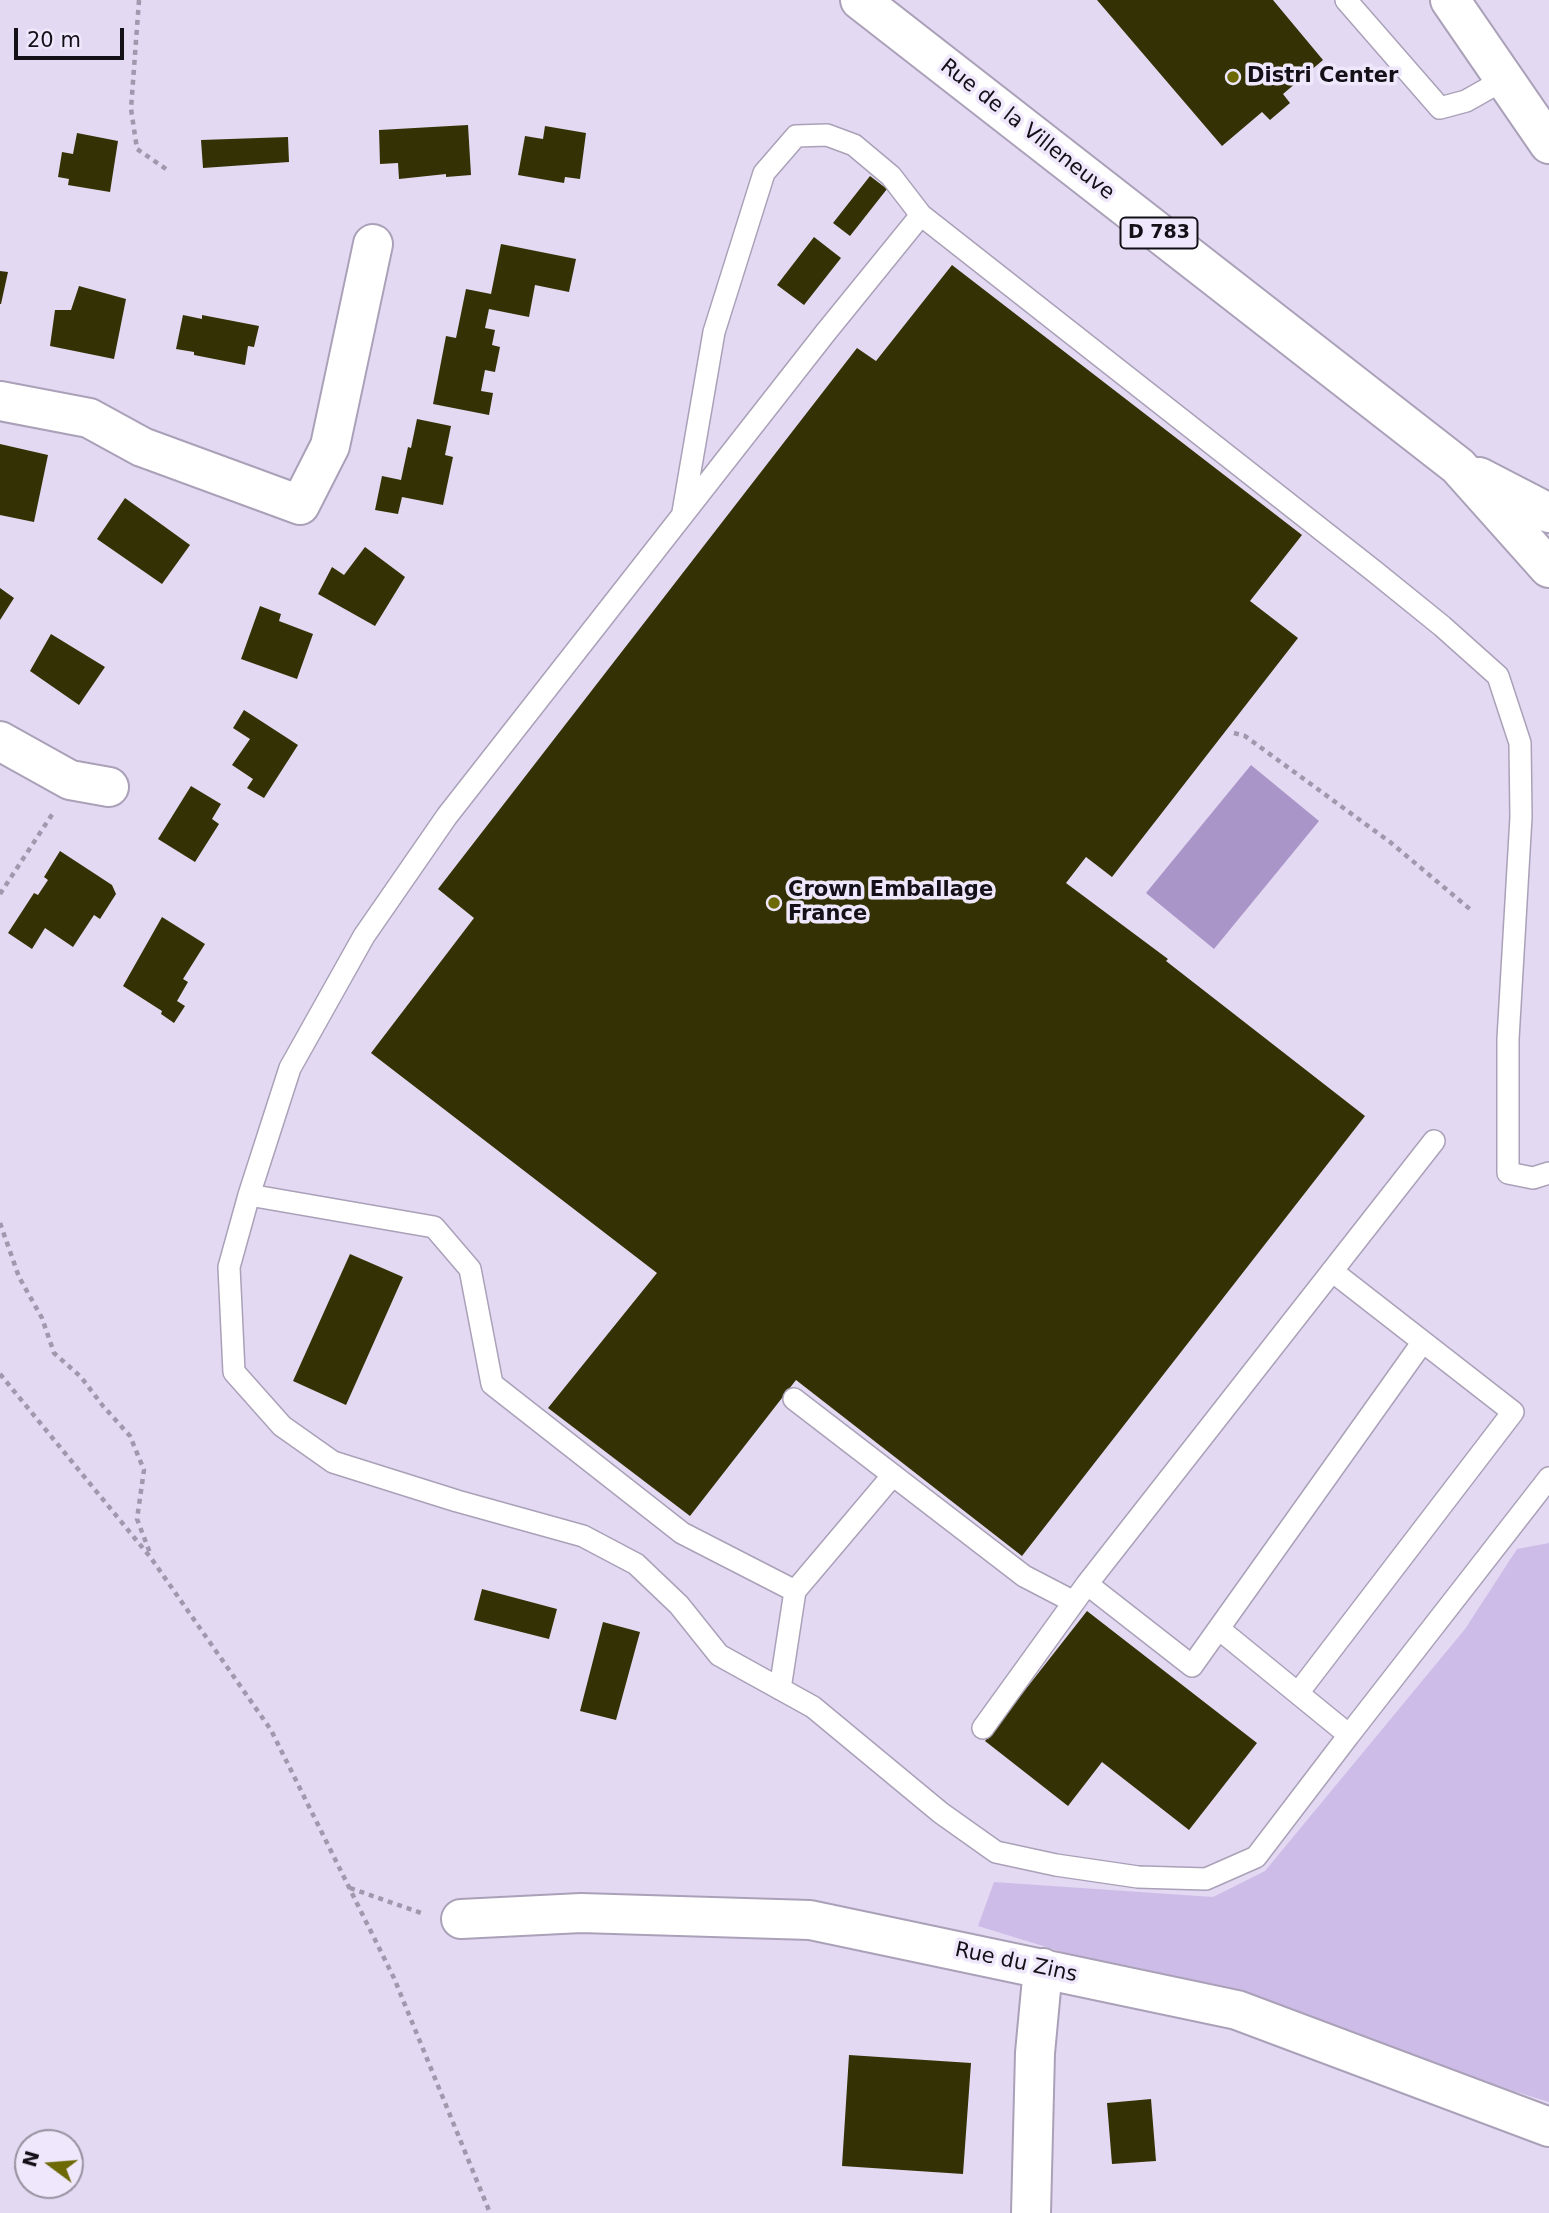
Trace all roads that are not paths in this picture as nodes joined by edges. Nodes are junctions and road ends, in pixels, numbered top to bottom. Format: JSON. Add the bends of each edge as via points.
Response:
{"nodes":[{"id":1,"x":860,"y":0,"type":"edge"},
{"id":2,"x":1346,"y":0,"type":"edge"},
{"id":3,"x":1450,"y":0,"type":"edge"},
{"id":4,"x":1505,"y":79,"type":"junction"},
{"id":5,"x":1546,"y":132,"type":"edge"},
{"id":6,"x":921,"y":215,"type":"junction"},
{"id":7,"x":373,"y":244,"type":"dead end"},
{"id":8,"x":0,"y":401,"type":"edge"},
{"id":9,"x":1458,"y":466,"type":"junction"},
{"id":10,"x":1549,"y":513,"type":"edge"},
{"id":11,"x":683,"y":514,"type":"junction"},
{"id":12,"x":1549,"y":568,"type":"edge"},
{"id":13,"x":0,"y":741,"type":"edge"},
{"id":14,"x":109,"y":787,"type":"dead end"},
{"id":15,"x":1434,"y":1140,"type":"dead end"},
{"id":16,"x":1549,"y":1173,"type":"edge"},
{"id":17,"x":249,"y":1195,"type":"junction"},
{"id":18,"x":1332,"y":1271,"type":"junction"},
{"id":19,"x":1422,"y":1343,"type":"junction"},
{"id":20,"x":794,"y":1399,"type":"dead end"},
{"id":21,"x":893,"y":1475,"type":"junction"},
{"id":22,"x":1549,"y":1478,"type":"edge"},
{"id":23,"x":1087,"y":1584,"type":"junction"},
{"id":24,"x":795,"y":1591,"type":"junction"},
{"id":25,"x":1074,"y":1602,"type":"junction"},
{"id":26,"x":1219,"y":1629,"type":"junction"},
{"id":27,"x":780,"y":1689,"type":"junction"},
{"id":28,"x":1298,"y":1693,"type":"junction"},
{"id":29,"x":983,"y":1728,"type":"dead end"},
{"id":30,"x":1349,"y":1735,"type":"junction"},
{"id":31,"x":465,"y":1919,"type":"road end"},
{"id":32,"x":1043,"y":1968,"type":"junction"},
{"id":33,"x":1549,"y":2127,"type":"edge"},
{"id":34,"x":1031,"y":2213,"type":"edge"}],
"edges":[{"from":1,"to":9,"type":"street","name":"Rue de la Villeneuve","number":"D 783"},
{"from":2,"to":4,"type":"lane","via":[[1440,108],[1466,102]]},
{"from":3,"to":4,"type":"street"},
{"from":4,"to":5,"type":"street"},
{"from":6,"to":11,"type":"lane"},
{"from":6,"to":11,"type":"lane","via":[[891,176],[854,145],[827,135],[796,136],[764,173],[713,332]]},
{"from":6,"to":16,"type":"lane","via":[[1363,562],[1497,676],[1520,743],[1520,830],[1508,1039],[1508,1172],[1533,1178]]},
{"from":7,"to":8,"type":"street","via":[[330,446],[300,505],[142,447],[89,418]]},
{"from":9,"to":10,"type":"street","name":"Rue de la Villeneuve","number":"D 783"},
{"from":9,"to":12,"type":"street","name":"Rue de la Villeneuve","number":"D 783"},
{"from":11,"to":17,"type":"lane","via":[[447,817],[365,936],[290,1068]]},
{"from":13,"to":14,"type":"street","via":[[70,780]]},
{"from":15,"to":18,"type":"lane"},
{"from":17,"to":24,"type":"lane","via":[[434,1227],[470,1269],[492,1384],[682,1533]]},
{"from":17,"to":27,"type":"lane","via":[[229,1267],[234,1372],[282,1426],[333,1462],[583,1536],[636,1564],[679,1605],[719,1655]]},
{"from":18,"to":19,"type":"lane"},
{"from":18,"to":23,"type":"lane"},
{"from":19,"to":26,"type":"lane"},
{"from":19,"to":28,"type":"lane","via":[[1513,1412]]},
{"from":20,"to":21,"type":"lane"},
{"from":21,"to":24,"type":"lane"},
{"from":21,"to":25,"type":"lane","via":[[1024,1576]]},
{"from":22,"to":30,"type":"lane"},
{"from":23,"to":25,"type":"lane"},
{"from":23,"to":26,"type":"lane","via":[[1192,1666]]},
{"from":24,"to":27,"type":"lane"},
{"from":25,"to":29,"type":"lane"},
{"from":26,"to":28,"type":"lane"},
{"from":27,"to":30,"type":"lane","via":[[813,1707],[940,1813],[996,1852],[1138,1877],[1206,1879],[1256,1857]]},
{"from":28,"to":30,"type":"lane"},
{"from":31,"to":32,"type":"street","name":"Rue du Zins","via":[[582,1913],[810,1920]]},
{"from":32,"to":33,"type":"street","name":"Rue du Zins","via":[[1237,2010]]},
{"from":32,"to":34,"type":"street","via":[[1035,2053]]}]}
